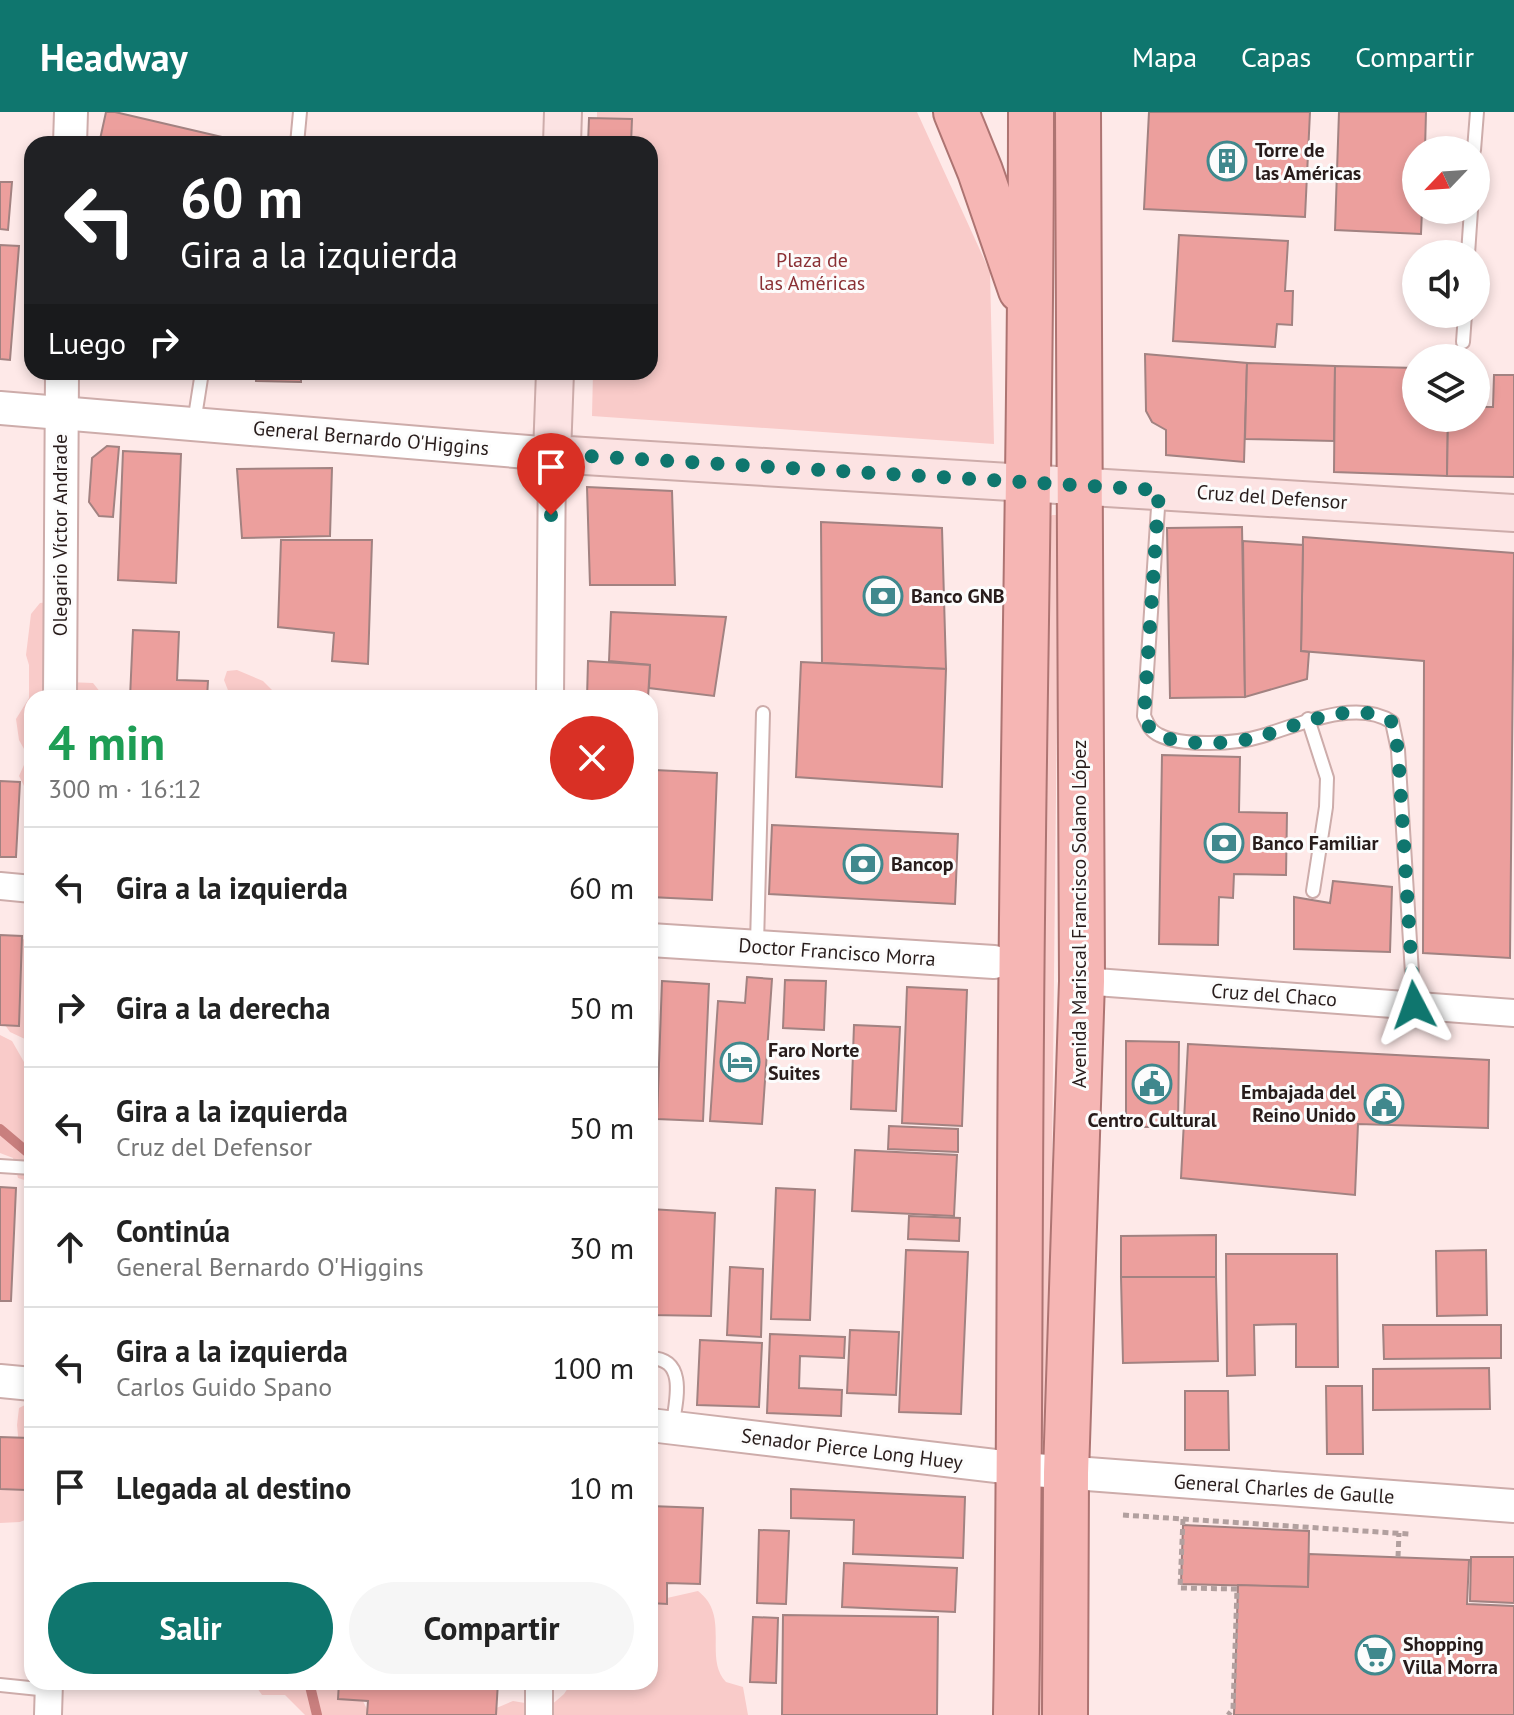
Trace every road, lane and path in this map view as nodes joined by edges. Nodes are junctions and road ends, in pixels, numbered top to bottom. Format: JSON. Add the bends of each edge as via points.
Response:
{"nodes":[{"id":1,"x":71,"y":112,"type":"edge"},
{"id":2,"x":300,"y":112,"type":"edge"},
{"id":3,"x":563,"y":112,"type":"edge"},
{"id":4,"x":956,"y":112,"type":"edge"},
{"id":5,"x":1031,"y":112,"type":"edge"},
{"id":6,"x":1078,"y":112,"type":"edge"},
{"id":7,"x":1477,"y":112,"type":"edge"},
{"id":8,"x":70,"y":136,"type":"edge"},
{"id":9,"x":298,"y":136,"type":"edge"},
{"id":10,"x":562,"y":136,"type":"edge"},
{"id":11,"x":1475,"y":136,"type":"edge"},
{"id":12,"x":1031,"y":319,"type":"junction"},
{"id":13,"x":1464,"y":328,"type":"edge"},
{"id":14,"x":1463,"y":342,"type":"dead end"},
{"id":15,"x":62,"y":380,"type":"edge"},
{"id":16,"x":201,"y":380,"type":"edge"},
{"id":17,"x":555,"y":380,"type":"edge"},
{"id":18,"x":0,"y":408,"type":"edge"},
{"id":19,"x":60,"y":412,"type":"junction"},
{"id":20,"x":194,"y":423,"type":"junction"},
{"id":21,"x":552,"y":454,"type":"junction"},
{"id":22,"x":1030,"y":483,"type":"junction"},
{"id":23,"x":1079,"y":485,"type":"junction"},
{"id":24,"x":1159,"y":490,"type":"junction"},
{"id":25,"x":1514,"y":513,"type":"edge"},
{"id":26,"x":60,"y":690,"type":"edge"},
{"id":27,"x":550,"y":690,"type":"edge"},
{"id":28,"x":763,"y":713,"type":"dead end"},
{"id":29,"x":1308,"y":719,"type":"junction"},
{"id":30,"x":0,"y":886,"type":"edge"},
{"id":31,"x":24,"y":888,"type":"edge"},
{"id":32,"x":1313,"y":891,"type":"dead end"},
{"id":33,"x":658,"y":941,"type":"edge"},
{"id":34,"x":757,"y":947,"type":"junction"},
{"id":35,"x":1009,"y":963,"type":"junction"},
{"id":36,"x":1082,"y":981,"type":"junction"},
{"id":37,"x":1414,"y":1005,"type":"junction"},
{"id":38,"x":1514,"y":1013,"type":"edge"},
{"id":39,"x":0,"y":1166,"type":"edge"},
{"id":40,"x":24,"y":1168,"type":"edge"},
{"id":41,"x":658,"y":1358,"type":"edge"},
{"id":42,"x":0,"y":1381,"type":"edge"},
{"id":43,"x":24,"y":1383,"type":"edge"},
{"id":44,"x":661,"y":1426,"type":"edge"},
{"id":45,"x":1047,"y":1471,"type":"junction"},
{"id":46,"x":1514,"y":1506,"type":"edge"},
{"id":47,"x":1123,"y":1515,"type":"dead end"},
{"id":48,"x":1183,"y":1519,"type":"junction"},
{"id":49,"x":1399,"y":1533,"type":"junction"},
{"id":50,"x":1413,"y":1534,"type":"dead end"},
{"id":51,"x":1398,"y":1557,"type":"dead end"},
{"id":52,"x":0,"y":1685,"type":"edge"},
{"id":53,"x":539,"y":1690,"type":"edge"},
{"id":54,"x":49,"y":1696,"type":"edge"},
{"id":55,"x":539,"y":1715,"type":"edge"},
{"id":56,"x":1016,"y":1715,"type":"edge"},
{"id":57,"x":1065,"y":1715,"type":"edge"},
{"id":58,"x":1228,"y":1715,"type":"edge"}],
"edges":[{"from":1,"to":8,"type":"street"},
{"from":2,"to":9,"type":"lane"},
{"from":3,"to":10,"type":"main road"},
{"from":4,"to":12,"type":"highway"},
{"from":5,"to":12,"type":"highway","name":"Avenida Mariscal Francisco Solano López"},
{"from":6,"to":23,"type":"highway","name":"Avenida Mariscal Francisco Solano López"},
{"from":7,"to":11,"type":"lane"},
{"from":12,"to":22,"type":"highway","name":"Avenida Mariscal Francisco Solano López"},
{"from":13,"to":14,"type":"lane"},
{"from":15,"to":19,"type":"street","name":"Olegario Víctor Andrade"},
{"from":16,"to":20,"type":"lane"},
{"from":17,"to":21,"type":"main road"},
{"from":18,"to":19,"type":"street","name":"General Bernardo O'Higgins"},
{"from":19,"to":20,"type":"street","name":"General Bernardo O'Higgins"},
{"from":19,"to":26,"type":"street","name":"Olegario Víctor Andrade"},
{"from":20,"to":21,"type":"street","name":"General Bernardo O'Higgins"},
{"from":21,"to":22,"type":"main road","name":"General Bernardo O'Higgins"},
{"from":21,"to":27,"type":"street"},
{"from":22,"to":23,"type":"main road","name":"Cruz del Defensor"},
{"from":22,"to":35,"type":"highway","name":"Avenida Mariscal Francisco Solano López"},
{"from":23,"to":24,"type":"main road","name":"Cruz del Defensor"},
{"from":23,"to":36,"type":"highway","name":"Avenida Mariscal Francisco Solano López"},
{"from":24,"to":25,"type":"main road","name":"Cruz del Defensor"},
{"from":24,"to":29,"type":"lane","via":[[1144,716],[1149,727],[1183,741],[1231,742]]},
{"from":28,"to":34,"type":"lane"},
{"from":29,"to":32,"type":"lane","via":[[1327,778]]},
{"from":29,"to":37,"type":"lane","via":[[1365,713],[1392,722]]},
{"from":30,"to":31,"type":"street"},
{"from":33,"to":34,"type":"street","name":"Doctor Francisco Morra"},
{"from":34,"to":35,"type":"street","name":"Doctor Francisco Morra"},
{"from":35,"to":45,"type":"highway","name":"Avenida Mariscal Francisco Solano López"},
{"from":36,"to":37,"type":"street","name":"Cruz del Chaco"},
{"from":36,"to":45,"type":"highway","name":"Avenida Mariscal Francisco Solano López"},
{"from":37,"to":38,"type":"street","name":"Cruz del Chaco"},
{"from":39,"to":40,"type":"lane"},
{"from":41,"to":44,"type":"lane","via":[[672,1364],[676,1374],[676,1404]]},
{"from":42,"to":43,"type":"street"},
{"from":44,"to":45,"type":"street","name":"Senador Pierce Long Huey"},
{"from":45,"to":46,"type":"street","name":"General Charles de Gaulle"},
{"from":45,"to":56,"type":"highway","name":"Avenida Mariscal Francisco Solano López"},
{"from":45,"to":57,"type":"highway","name":"Avenida Mariscal Francisco Solano López"},
{"from":47,"to":48,"type":"path","name":"General Charles de Gaulle"},
{"from":48,"to":49,"type":"path","name":"General Charles de Gaulle"},
{"from":48,"to":58,"type":"path","via":[[1180,1588],[1237,1589],[1233,1709]]},
{"from":49,"to":50,"type":"path","name":"General Charles de Gaulle"},
{"from":49,"to":51,"type":"path"},
{"from":52,"to":54,"type":"lane"},
{"from":53,"to":55,"type":"street"}]}
